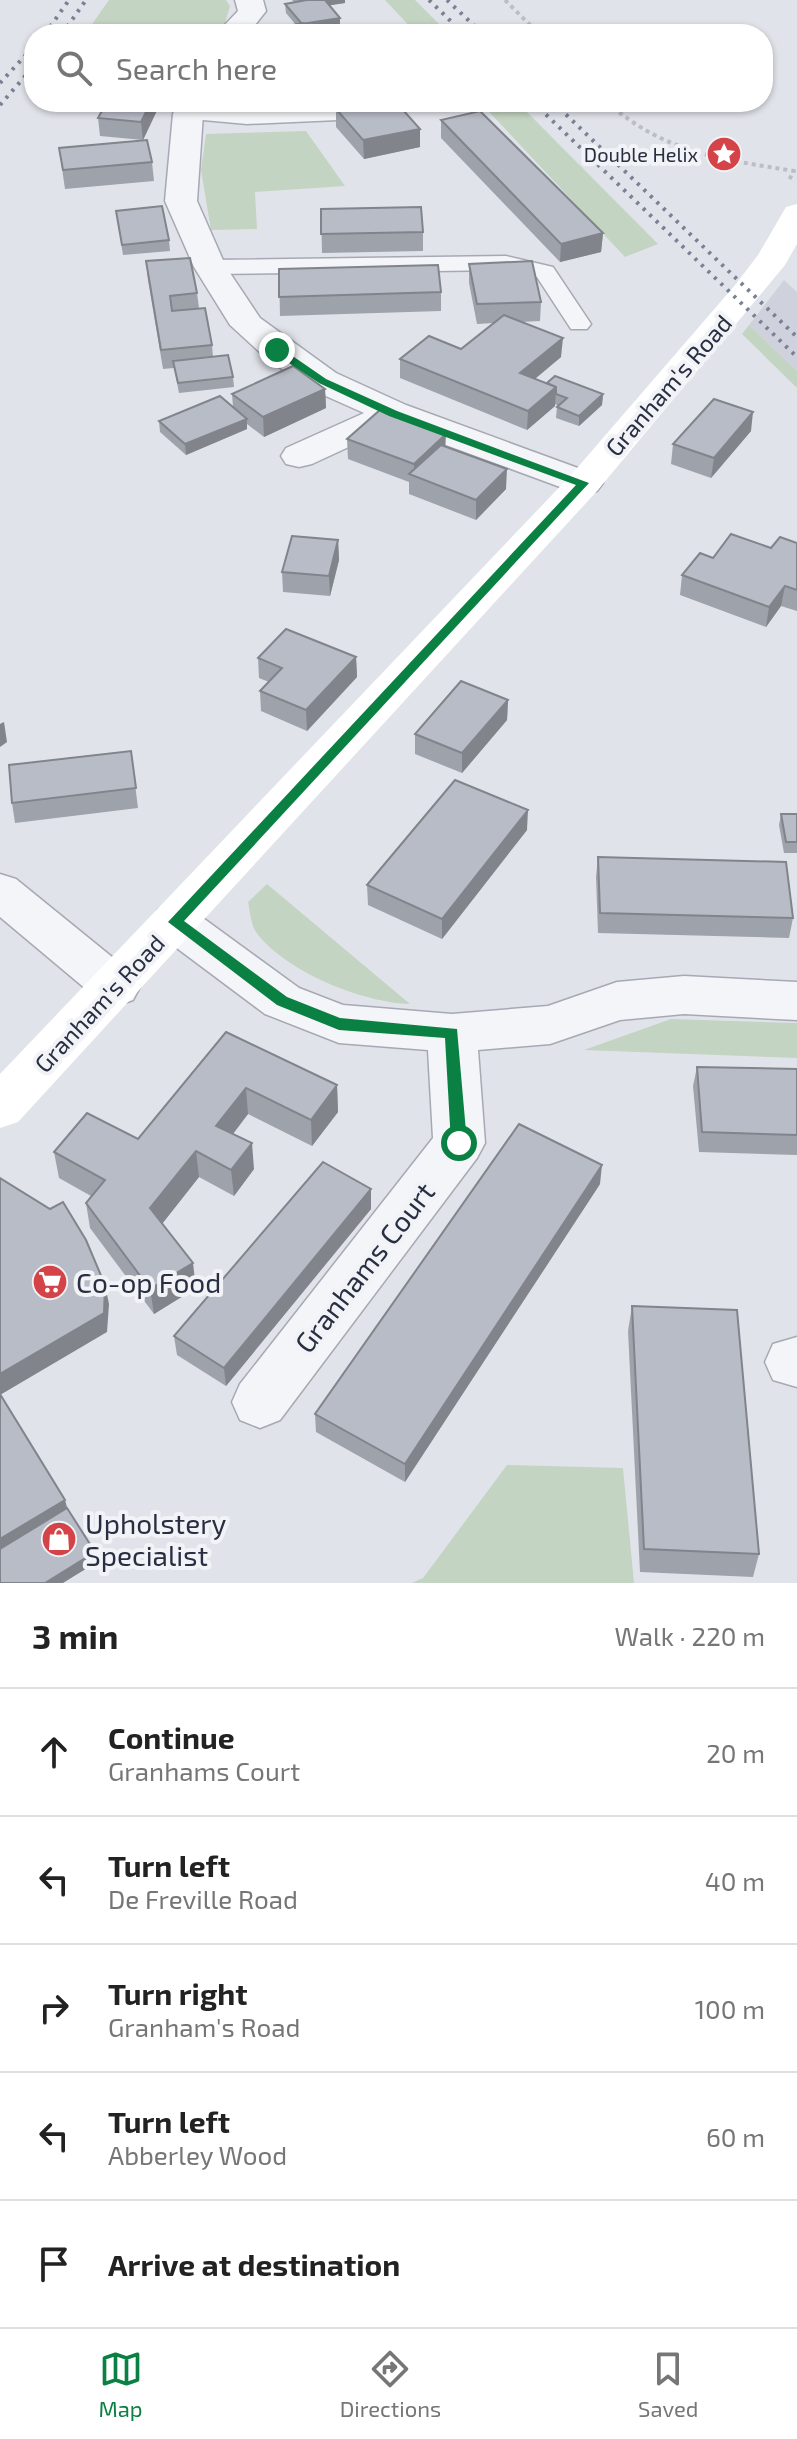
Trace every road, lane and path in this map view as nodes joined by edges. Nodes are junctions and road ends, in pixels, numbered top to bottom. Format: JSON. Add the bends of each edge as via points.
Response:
{"nodes":[{"id":1,"x":249,"y":0,"type":"edge"},
{"id":2,"x":505,"y":0,"type":"edge"},
{"id":3,"x":243,"y":24,"type":"edge"},
{"id":4,"x":529,"y":24,"type":"edge"},
{"id":5,"x":190,"y":112,"type":"edge"},
{"id":6,"x":213,"y":112,"type":"edge"},
{"id":7,"x":620,"y":112,"type":"edge"},
{"id":8,"x":338,"y":114,"type":"edge"},
{"id":9,"x":794,"y":171,"type":"dead end"},
{"id":10,"x":797,"y":214,"type":"edge"},
{"id":11,"x":210,"y":267,"type":"junction"},
{"id":12,"x":579,"y":324,"type":"dead end"},
{"id":13,"x":393,"y":413,"type":"junction"},
{"id":14,"x":299,"y":456,"type":"dead end"},
{"id":15,"x":584,"y":483,"type":"junction"},
{"id":16,"x":0,"y":891,"type":"edge"},
{"id":17,"x":175,"y":922,"type":"junction"},
{"id":18,"x":116,"y":987,"type":"junction"},
{"id":19,"x":797,"y":1001,"type":"edge"},
{"id":20,"x":452,"y":1033,"type":"junction"},
{"id":21,"x":0,"y":1107,"type":"edge"},
{"id":22,"x":260,"y":1402,"type":"dead end"}],
"edges":[{"from":1,"to":3,"type":"street","via":[[252,11]]},
{"from":2,"to":4,"type":"path"},
{"from":5,"to":11,"type":"street","via":[[181,201]]},
{"from":6,"to":8,"type":"lane","via":[[247,118]]},
{"from":7,"to":9,"type":"path","via":[[657,141]]},
{"from":10,"to":15,"type":"street","name":"Granham's Road","via":[[748,291]]},
{"from":11,"to":12,"type":"lane","via":[[506,263],[545,272]]},
{"from":11,"to":13,"type":"street","via":[[247,325],[277,350],[323,381]]},
{"from":13,"to":14,"type":"street"},
{"from":13,"to":15,"type":"street"},
{"from":15,"to":17,"type":"street","name":"Granham's Road"},
{"from":16,"to":18,"type":"street"},
{"from":17,"to":18,"type":"street","name":"Granham's Road"},
{"from":17,"to":20,"type":"street","via":[[282,1001],[339,1024]]},
{"from":18,"to":21,"type":"street","name":"Granham's Road"},
{"from":19,"to":20,"type":"street","via":[[684,995],[617,1001],[550,1025]]},
{"from":20,"to":22,"type":"street","name":"Granhams Court","via":[[459,1143]]}]}
